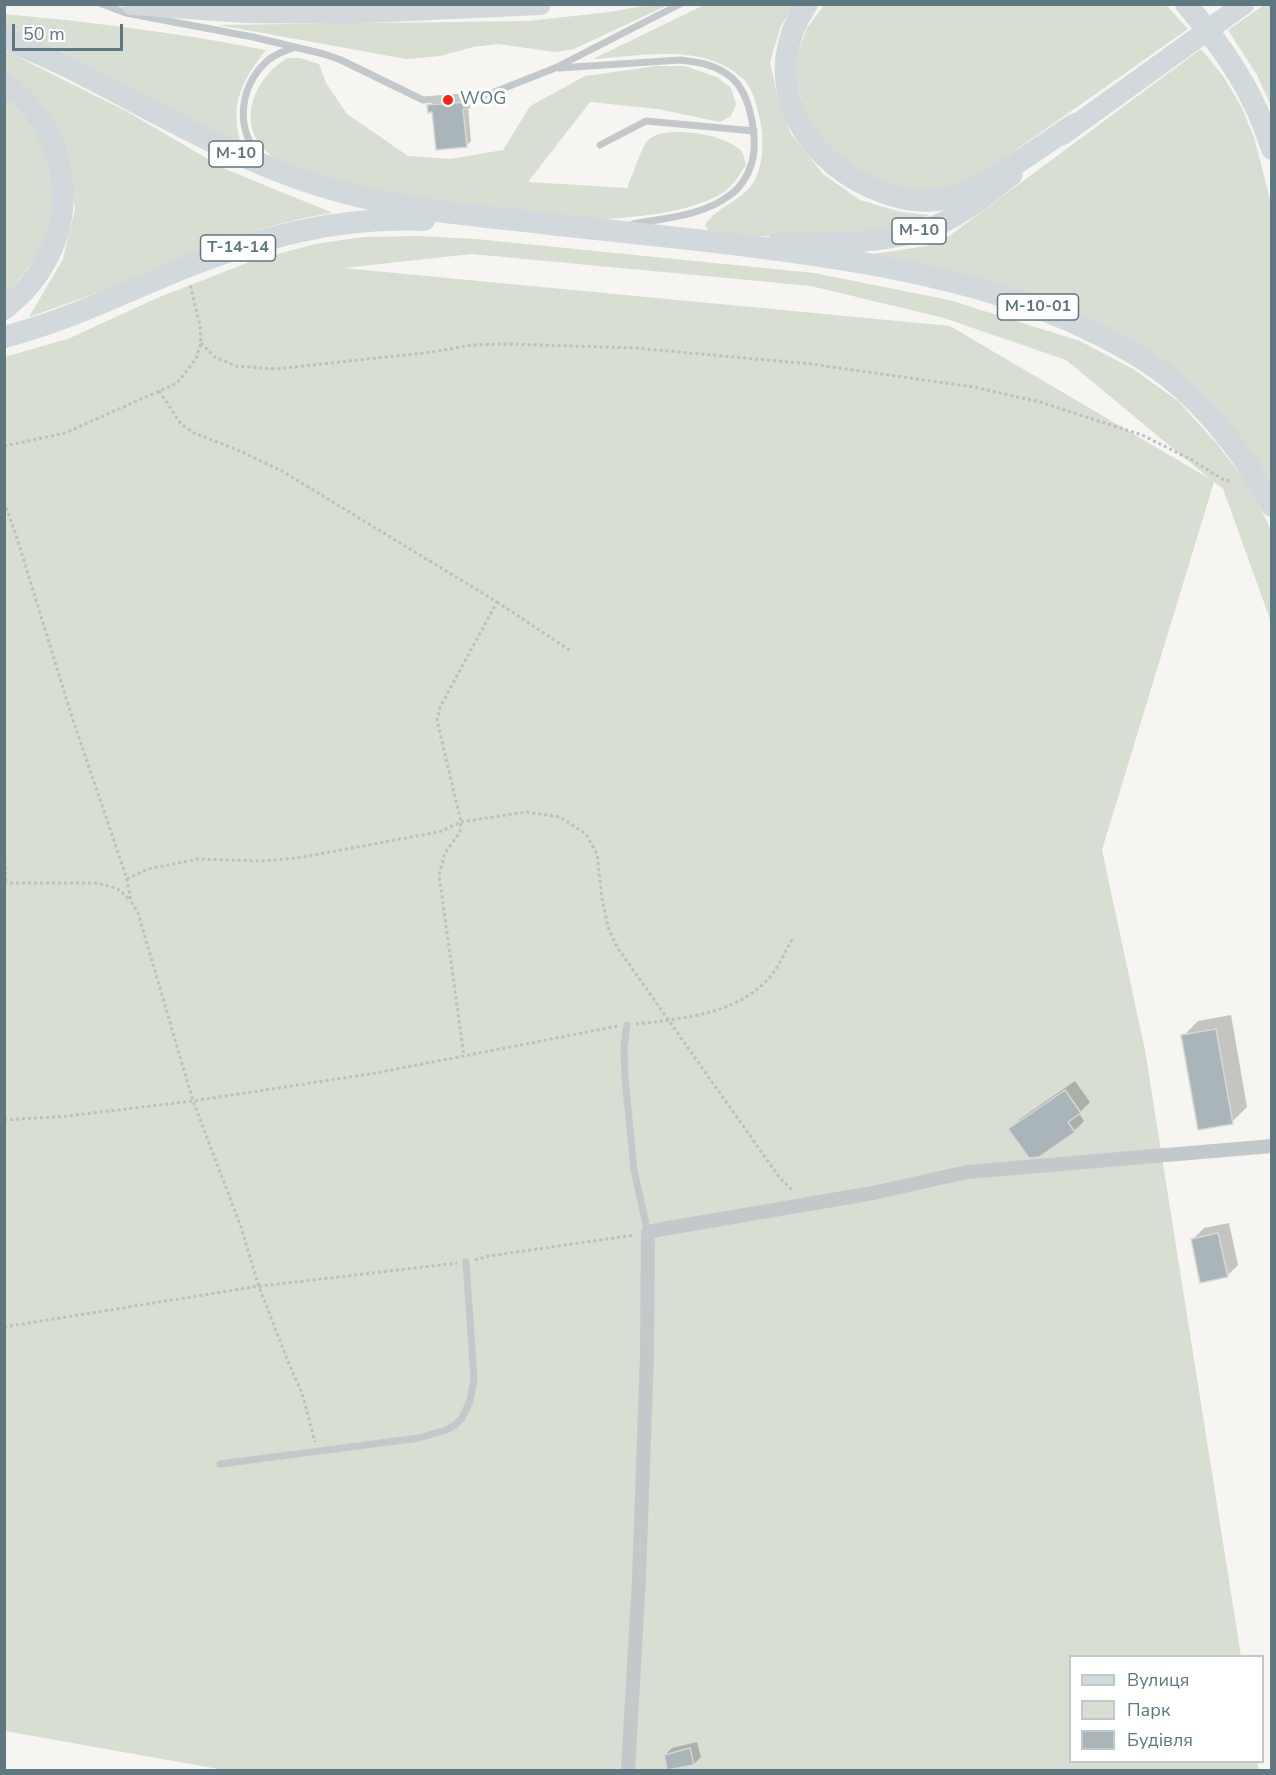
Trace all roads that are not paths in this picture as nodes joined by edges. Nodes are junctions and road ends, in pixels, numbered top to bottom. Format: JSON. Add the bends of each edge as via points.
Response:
{"nodes":[{"id":1,"x":102,"y":4,"type":"edge"},
{"id":2,"x":132,"y":4,"type":"edge"},
{"id":3,"x":680,"y":4,"type":"edge"},
{"id":4,"x":807,"y":4,"type":"edge"},
{"id":5,"x":1244,"y":4,"type":"edge"},
{"id":6,"x":528,"y":5,"type":"edge"},
{"id":7,"x":1189,"y":7,"type":"edge"},
{"id":8,"x":4,"y":39,"type":"edge"},
{"id":9,"x":295,"y":47,"type":"junction"},
{"id":10,"x":555,"y":68,"type":"junction"},
{"id":11,"x":4,"y":82,"type":"edge"},
{"id":12,"x":1075,"y":124,"type":"junction"},
{"id":13,"x":754,"y":132,"type":"junction"},
{"id":14,"x":600,"y":145,"type":"dead end"},
{"id":15,"x":1272,"y":149,"type":"edge"},
{"id":16,"x":285,"y":175,"type":"junction"},
{"id":17,"x":485,"y":217,"type":"junction"},
{"id":18,"x":604,"y":230,"type":"junction"},
{"id":19,"x":730,"y":242,"type":"junction"},
{"id":20,"x":4,"y":309,"type":"edge"},
{"id":21,"x":4,"y":337,"type":"edge"},
{"id":22,"x":1272,"y":506,"type":"edge"},
{"id":23,"x":627,"y":1025,"type":"road end"},
{"id":24,"x":1272,"y":1146,"type":"edge"},
{"id":25,"x":648,"y":1233,"type":"junction"},
{"id":26,"x":466,"y":1262,"type":"dead end"},
{"id":27,"x":220,"y":1464,"type":"dead end"},
{"id":28,"x":628,"y":1770,"type":"edge"}],
"edges":[{"from":1,"to":9,"type":"lane","via":[[126,13]]},
{"from":2,"to":6,"type":"highway","via":[[245,12],[346,13]]},
{"from":3,"to":10,"type":"lane"},
{"from":4,"to":12,"type":"highway","via":[[789,45],[785,69],[788,95],[801,129],[820,154],[865,185],[890,196],[944,198],[995,176]]},
{"from":5,"to":12,"type":"main road","number":"М-10"},
{"from":7,"to":15,"type":"highway","via":[[1226,55],[1254,101]]},
{"from":8,"to":16,"type":"highway","number":"М-10"},
{"from":9,"to":10,"type":"lane","via":[[341,60],[423,100],[487,95]]},
{"from":9,"to":16,"type":"lane","via":[[266,62],[251,83],[243,106],[243,123],[255,150]]},
{"from":10,"to":13,"type":"lane","via":[[680,60],[715,67],[733,79],[742,92]]},
{"from":11,"to":20,"type":"highway","via":[[35,112],[47,131],[57,155],[64,207],[42,268],[22,295]]},
{"from":12,"to":19,"type":"main road","number":"М-10","via":[[978,201],[930,227],[886,238],[850,241]]},
{"from":13,"to":14,"type":"lane","via":[[646,121]]},
{"from":13,"to":18,"type":"lane","via":[[751,166],[743,182],[725,199],[695,212]]},
{"from":16,"to":17,"type":"highway","number":"М-10","via":[[382,201]]},
{"from":17,"to":18,"type":"highway","number":"М-10"},
{"from":17,"to":21,"type":"highway","number":"Т-14-14","via":[[361,221],[304,229],[186,267],[57,321]]},
{"from":18,"to":19,"type":"highway","number":"М-10"},
{"from":19,"to":22,"type":"highway","number":"М-10-01","via":[[962,283],[1043,309],[1096,333],[1147,361],[1202,409],[1233,443]]},
{"from":23,"to":25,"type":"lane","via":[[625,1078],[634,1170]]},
{"from":24,"to":25,"type":"street","via":[[967,1172]]},
{"from":25,"to":28,"type":"street","via":[[639,1578]]},
{"from":26,"to":27,"type":"lane","via":[[474,1379],[462,1418],[446,1430],[419,1438]]}]}
